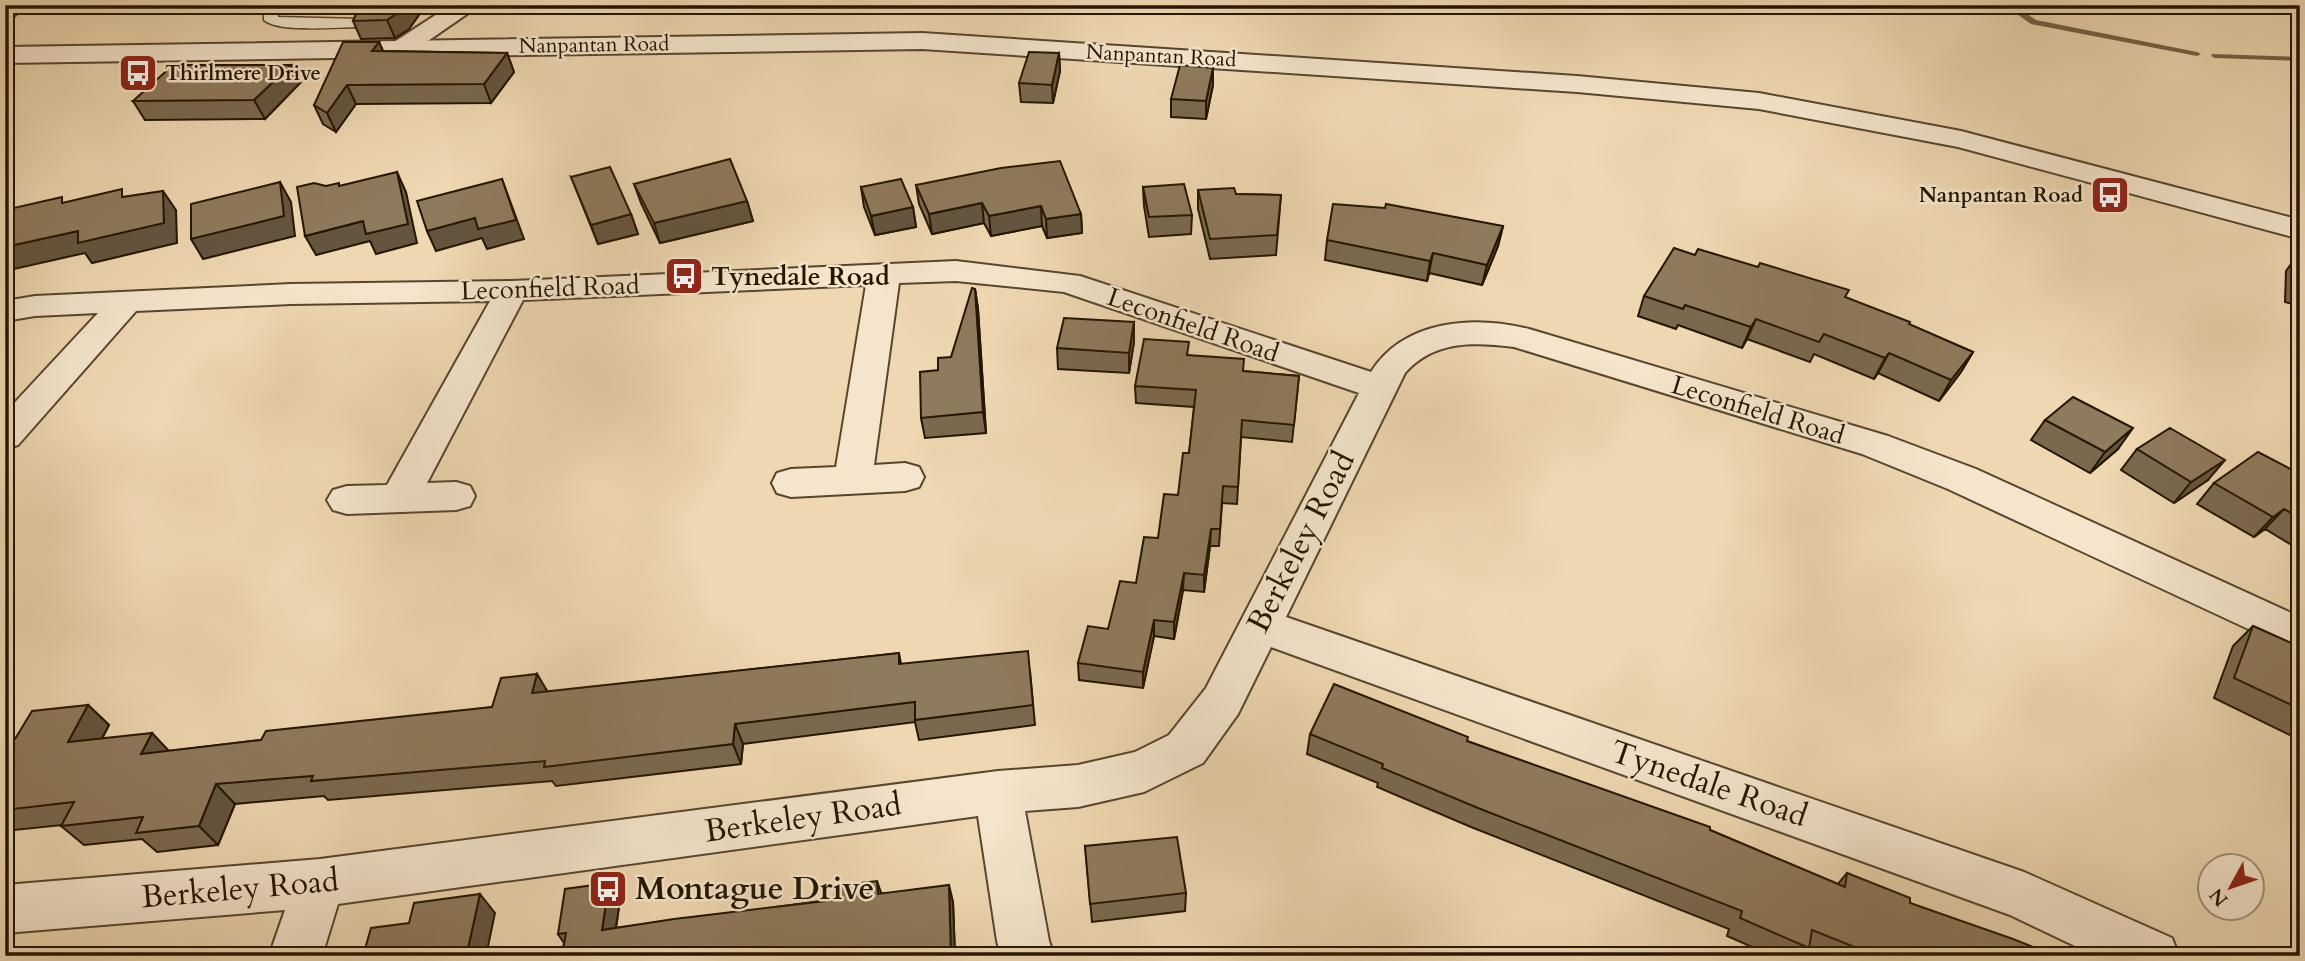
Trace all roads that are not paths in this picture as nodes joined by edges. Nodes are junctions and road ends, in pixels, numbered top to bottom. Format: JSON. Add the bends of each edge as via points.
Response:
{"nodes":[{"id":1,"x":281,"y":5,"type":"edge"},
{"id":2,"x":468,"y":5,"type":"edge"},
{"id":3,"x":360,"y":23,"type":"edge"},
{"id":4,"x":400,"y":49,"type":"junction"},
{"id":5,"x":5,"y":55,"type":"edge"},
{"id":6,"x":2300,"y":230,"type":"edge"},
{"id":7,"x":884,"y":274,"type":"junction"},
{"id":8,"x":512,"y":291,"type":"junction"},
{"id":9,"x":127,"y":301,"type":"junction"},
{"id":10,"x":5,"y":310,"type":"edge"},
{"id":11,"x":1380,"y":388,"type":"junction"},
{"id":12,"x":5,"y":436,"type":"edge"},
{"id":13,"x":905,"y":477,"type":"dead end"},
{"id":14,"x":853,"y":480,"type":"junction"},
{"id":15,"x":792,"y":483,"type":"dead end"},
{"id":16,"x":456,"y":496,"type":"dead end"},
{"id":17,"x":400,"y":497,"type":"junction"},
{"id":18,"x":347,"y":500,"type":"dead end"},
{"id":19,"x":1259,"y":625,"type":"junction"},
{"id":20,"x":2300,"y":636,"type":"edge"},
{"id":21,"x":998,"y":792,"type":"junction"},
{"id":22,"x":320,"y":883,"type":"junction"},
{"id":23,"x":5,"y":909,"type":"edge"},
{"id":24,"x":295,"y":956,"type":"edge"},
{"id":25,"x":1028,"y":956,"type":"edge"},
{"id":26,"x":2153,"y":956,"type":"edge"}],
"edges":[{"from":1,"to":3,"type":"lane","via":[[271,12],[271,20]]},
{"from":2,"to":4,"type":"street"},
{"from":4,"to":5,"type":"street","name":"Nanpantan Road"},
{"from":4,"to":6,"type":"street","name":"Nanpantan Road","via":[[922,41],[1603,86],[1759,101],[1961,139]]},
{"from":7,"to":8,"type":"street","name":"Leconfield Road"},
{"from":7,"to":11,"type":"street","name":"Leconfield Road","via":[[956,271],[1069,283]]},
{"from":7,"to":14,"type":"street"},
{"from":8,"to":9,"type":"street","name":"Leconfield Road","via":[[291,293]]},
{"from":8,"to":17,"type":"street"},
{"from":9,"to":10,"type":"street","name":"Leconfield Road"},
{"from":9,"to":12,"type":"street"},
{"from":11,"to":19,"type":"street","name":"Berkeley Road"},
{"from":11,"to":20,"type":"street","name":"Leconfield Road","via":[[1397,360],[1444,335],[1475,331],[1517,337],[1875,445],[1962,479]]},
{"from":13,"to":14,"type":"street"},
{"from":14,"to":15,"type":"street"},
{"from":16,"to":17,"type":"street"},
{"from":17,"to":18,"type":"street"},
{"from":19,"to":21,"type":"street","name":"Berkeley Road","via":[[1222,701],[1186,749],[1144,771],[1091,783]]},
{"from":19,"to":26,"type":"street","name":"Tynedale Road","via":[[2024,896]]},
{"from":21,"to":22,"type":"street","name":"Berkeley Road"},
{"from":21,"to":25,"type":"street"},
{"from":22,"to":23,"type":"street","name":"Berkeley Road"},
{"from":22,"to":24,"type":"street"}]}
